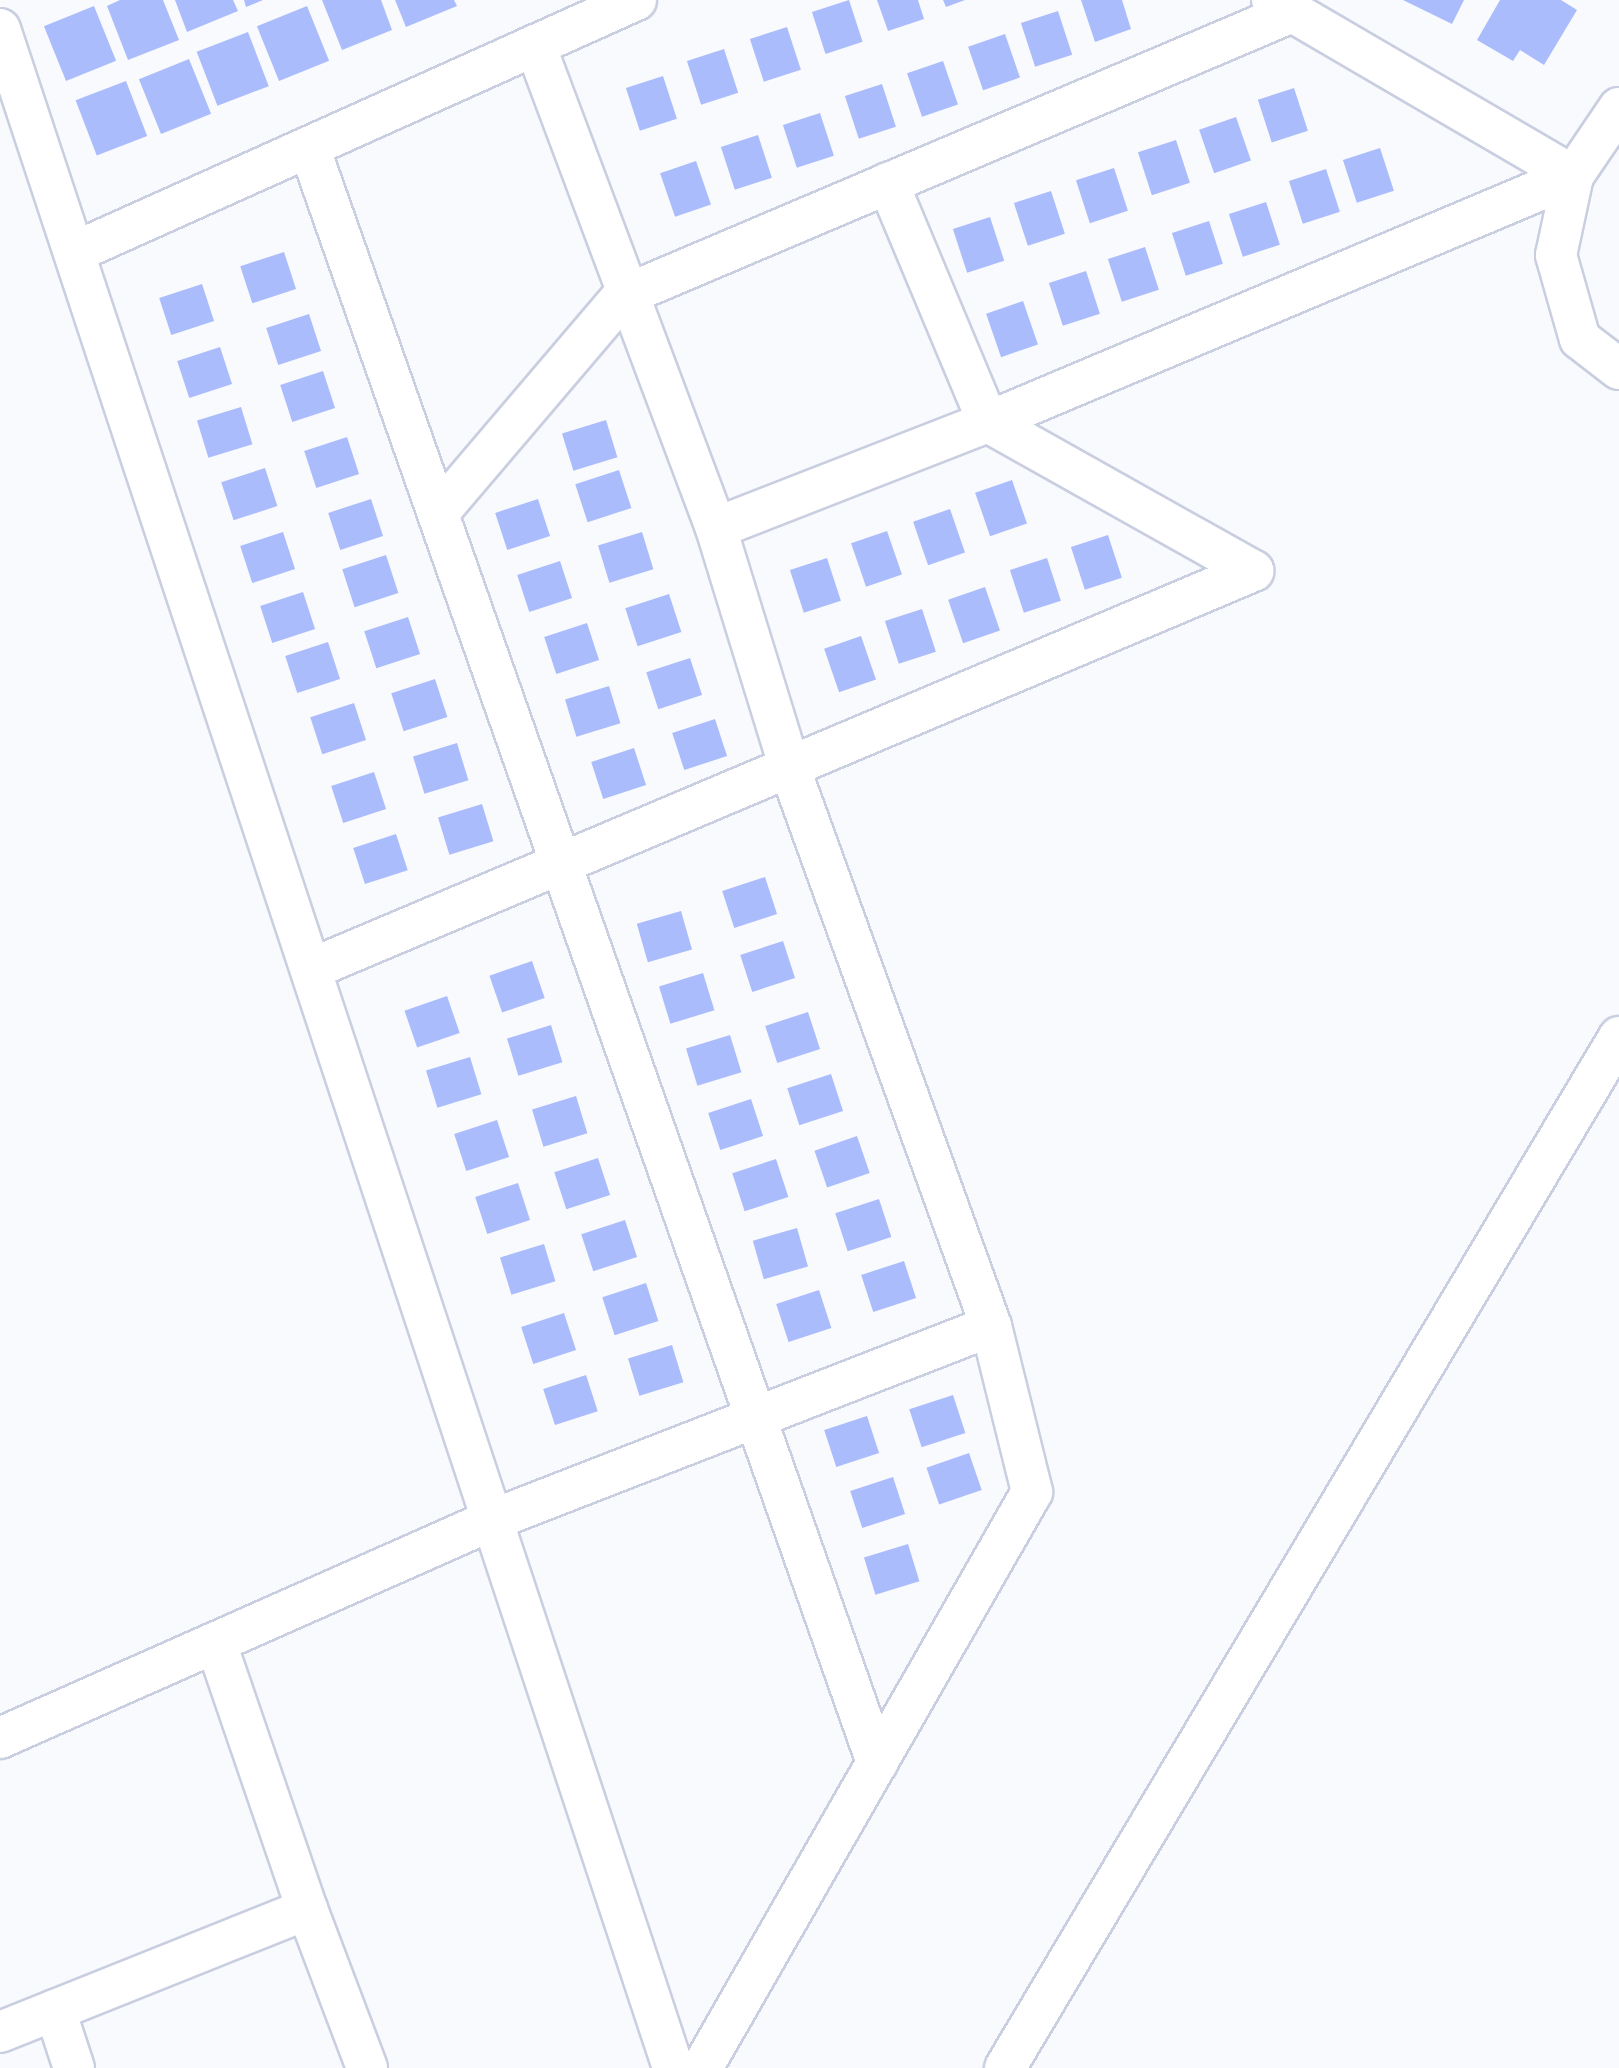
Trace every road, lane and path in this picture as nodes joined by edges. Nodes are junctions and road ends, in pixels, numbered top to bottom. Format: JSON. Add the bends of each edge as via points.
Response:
{"nodes":[{"id":1,"x":636,"y":0,"type":"edge"},
{"id":2,"x":1282,"y":6,"type":"edge"},
{"id":3,"x":0,"y":29,"type":"edge"},
{"id":4,"x":535,"y":45,"type":"junction"},
{"id":5,"x":1619,"y":108,"type":"edge"},
{"id":6,"x":309,"y":147,"type":"junction"},
{"id":7,"x":1573,"y":176,"type":"junction"},
{"id":8,"x":888,"y":183,"type":"junction"},
{"id":9,"x":75,"y":252,"type":"junction"},
{"id":10,"x":623,"y":296,"type":"junction"},
{"id":11,"x":1619,"y":369,"type":"edge"},
{"id":12,"x":988,"y":422,"type":"junction"},
{"id":13,"x":439,"y":512,"type":"junction"},
{"id":14,"x":716,"y":528,"type":"junction"},
{"id":15,"x":791,"y":772,"type":"junction"},
{"id":16,"x":565,"y":864,"type":"junction"},
{"id":17,"x":311,"y":969,"type":"junction"},
{"id":18,"x":1619,"y":1037,"type":"edge"},
{"id":19,"x":991,"y":1326,"type":"junction"},
{"id":20,"x":755,"y":1418,"type":"junction"},
{"id":21,"x":492,"y":1520,"type":"junction"},
{"id":22,"x":216,"y":1643,"type":"junction"},
{"id":23,"x":0,"y":1738,"type":"edge"},
{"id":24,"x":877,"y":1763,"type":"junction"},
{"id":25,"x":307,"y":1909,"type":"junction"},
{"id":26,"x":55,"y":2010,"type":"junction"},
{"id":27,"x":0,"y":2032,"type":"edge"},
{"id":28,"x":74,"y":2068,"type":"edge"},
{"id":29,"x":367,"y":2068,"type":"edge"},
{"id":30,"x":673,"y":2068,"type":"edge"},
{"id":31,"x":702,"y":2068,"type":"edge"},
{"id":32,"x":1005,"y":2068,"type":"edge"}],
"edges":[{"from":1,"to":4,"type":"street"},
{"from":2,"to":7,"type":"street"},
{"from":2,"to":8,"type":"street"},
{"from":3,"to":9,"type":"street"},
{"from":4,"to":6,"type":"street"},
{"from":4,"to":10,"type":"street"},
{"from":5,"to":7,"type":"street"},
{"from":6,"to":9,"type":"street"},
{"from":6,"to":13,"type":"street"},
{"from":7,"to":11,"type":"street","via":[[1556,255],[1580,339]]},
{"from":7,"to":12,"type":"street"},
{"from":8,"to":10,"type":"street"},
{"from":8,"to":12,"type":"street"},
{"from":9,"to":17,"type":"street"},
{"from":10,"to":13,"type":"street"},
{"from":10,"to":14,"type":"street"},
{"from":12,"to":14,"type":"street"},
{"from":12,"to":15,"type":"street","via":[[1253,571]]},
{"from":13,"to":16,"type":"street"},
{"from":14,"to":15,"type":"street"},
{"from":15,"to":16,"type":"street"},
{"from":15,"to":19,"type":"street"},
{"from":16,"to":17,"type":"street"},
{"from":16,"to":20,"type":"street"},
{"from":17,"to":21,"type":"street"},
{"from":18,"to":32,"type":"street"},
{"from":19,"to":20,"type":"street"},
{"from":19,"to":24,"type":"street","via":[[1032,1492]]},
{"from":20,"to":21,"type":"street"},
{"from":20,"to":24,"type":"street"},
{"from":21,"to":22,"type":"street"},
{"from":21,"to":30,"type":"street"},
{"from":22,"to":23,"type":"street"},
{"from":22,"to":25,"type":"street"},
{"from":24,"to":31,"type":"street"},
{"from":25,"to":26,"type":"street"},
{"from":25,"to":29,"type":"street"},
{"from":26,"to":27,"type":"street"},
{"from":26,"to":28,"type":"street"}]}
